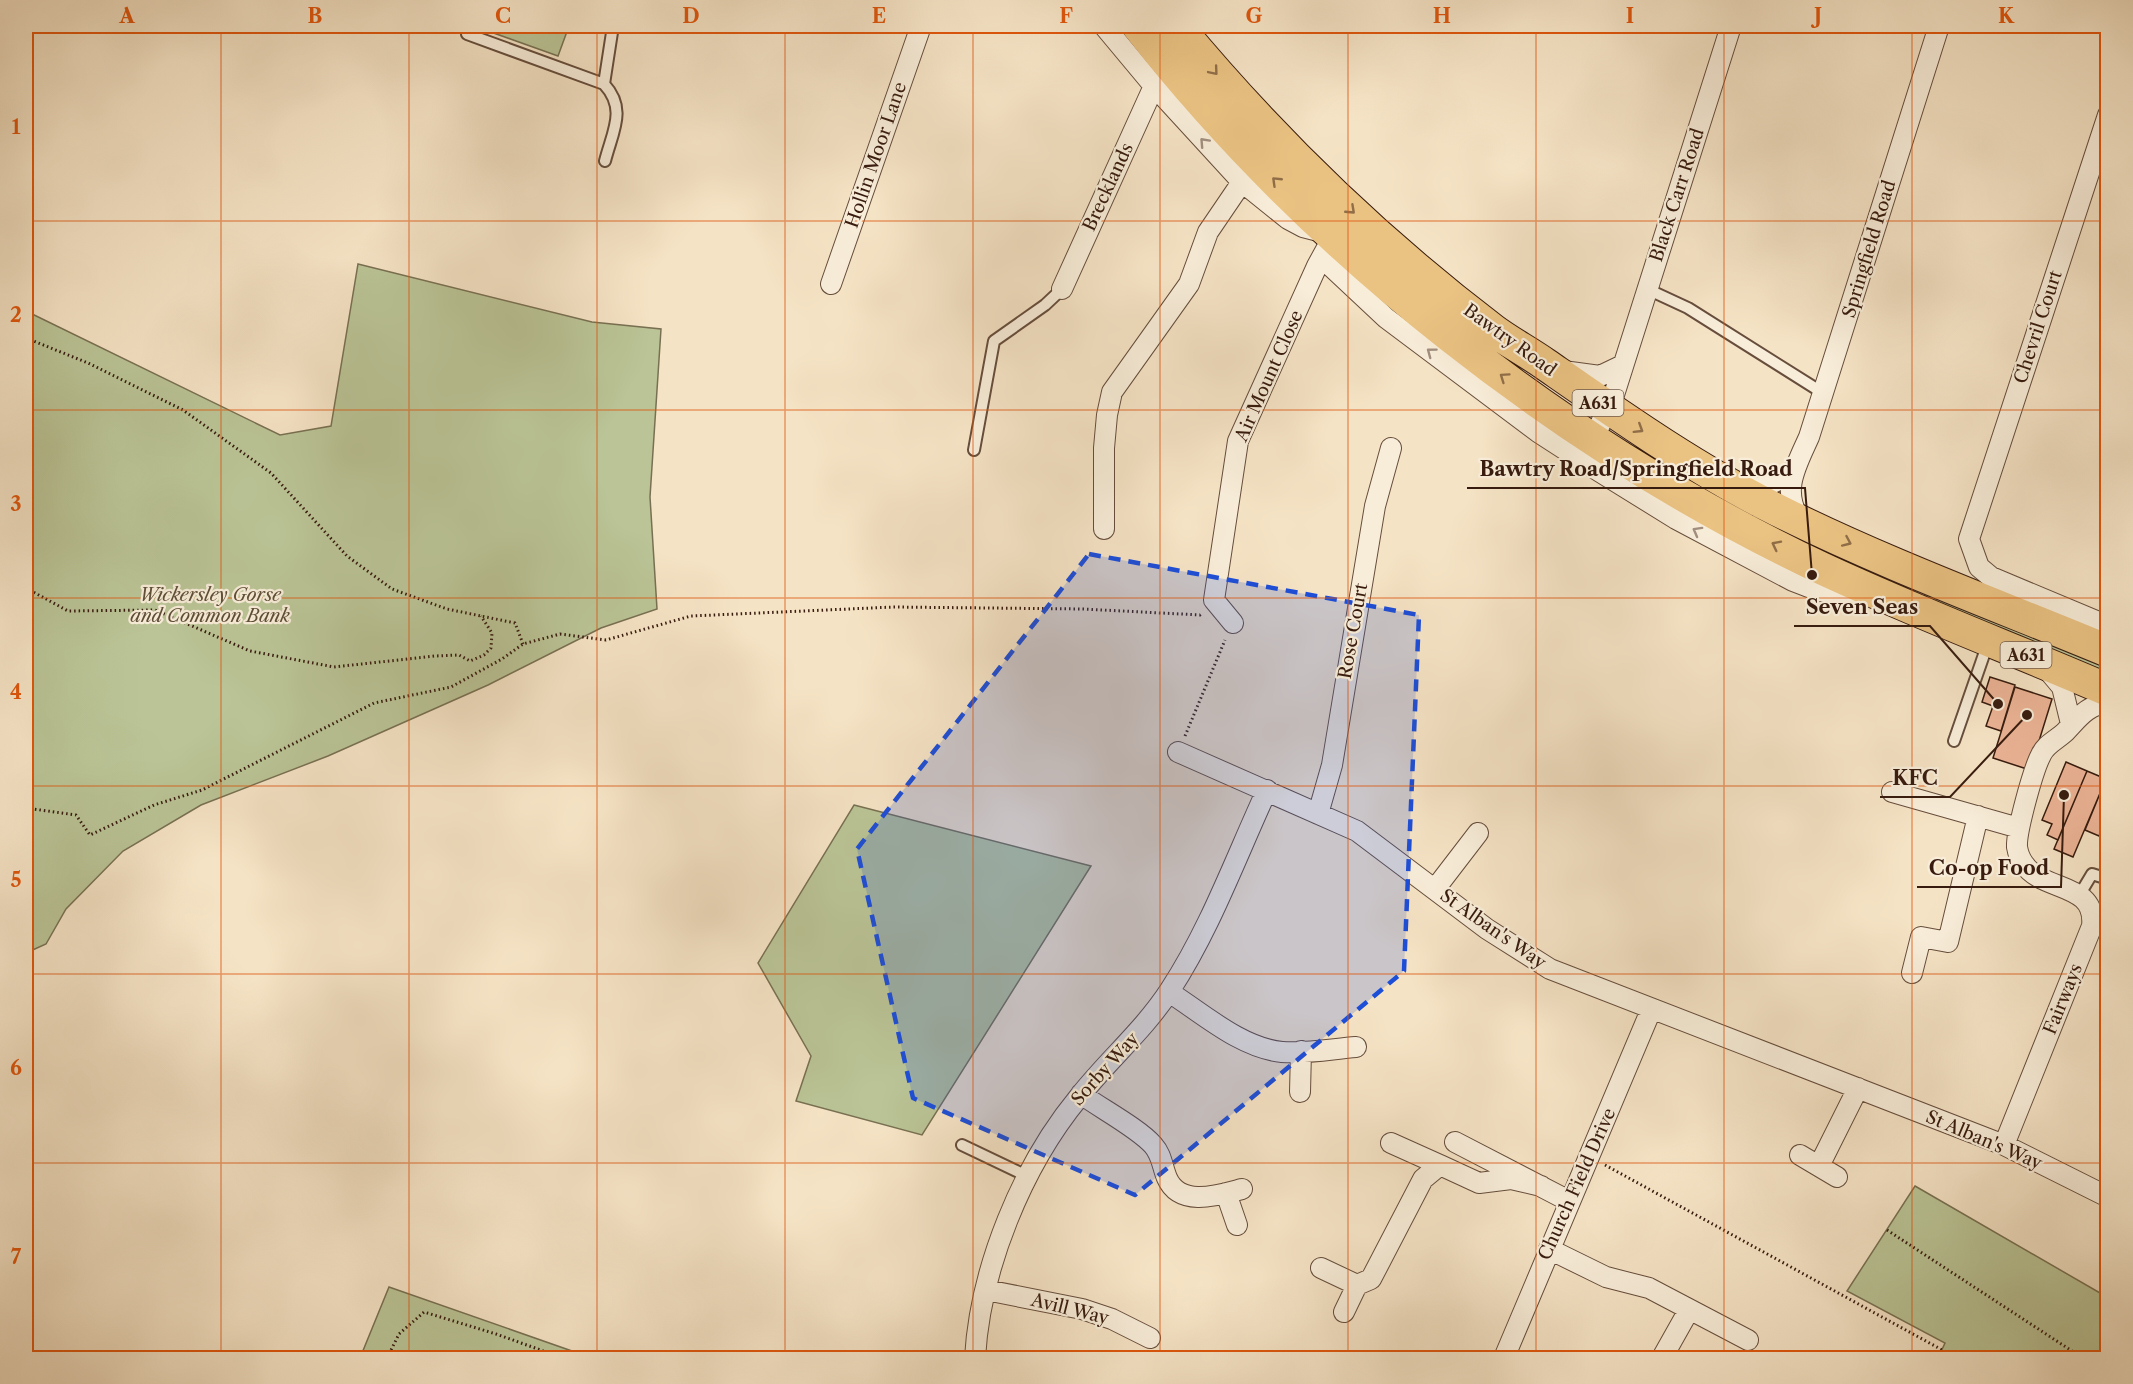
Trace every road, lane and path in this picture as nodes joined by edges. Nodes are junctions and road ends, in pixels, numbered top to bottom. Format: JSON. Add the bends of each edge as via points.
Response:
{"nodes":[{"id":1,"x":613,"y":26,"type":"edge"},
{"id":2,"x":921,"y":26,"type":"edge"},
{"id":3,"x":1104,"y":26,"type":"edge"},
{"id":4,"x":1138,"y":26,"type":"edge"},
{"id":5,"x":1177,"y":26,"type":"edge"},
{"id":6,"x":1731,"y":26,"type":"edge"},
{"id":7,"x":1939,"y":26,"type":"edge"},
{"id":8,"x":467,"y":34,"type":"dead end"},
{"id":9,"x":604,"y":84,"type":"junction"},
{"id":10,"x":1154,"y":86,"type":"junction"},
{"id":11,"x":2108,"y":115,"type":"edge"},
{"id":12,"x":605,"y":160,"type":"dead end"},
{"id":13,"x":1242,"y":182,"type":"junction"},
{"id":14,"x":1328,"y":246,"type":"junction"},
{"id":15,"x":831,"y":284,"type":"dead end"},
{"id":16,"x":1062,"y":289,"type":"joint"},
{"id":17,"x":1647,"y":289,"type":"junction"},
{"id":18,"x":26,"y":338,"type":"edge"},
{"id":19,"x":1623,"y":365,"type":"junction"},
{"id":20,"x":1555,"y":372,"type":"junction"},
{"id":21,"x":1823,"y":393,"type":"junction"},
{"id":22,"x":1544,"y":405,"type":"junction"},
{"id":23,"x":1609,"y":410,"type":"junction"},
{"id":24,"x":1593,"y":439,"type":"junction"},
{"id":25,"x":1391,"y":448,"type":"dead end"},
{"id":26,"x":974,"y":450,"type":"dead end"},
{"id":27,"x":1794,"y":470,"type":"junction"},
{"id":28,"x":1737,"y":488,"type":"junction"},
{"id":29,"x":1802,"y":522,"type":"junction"},
{"id":30,"x":1104,"y":529,"type":"dead end"},
{"id":31,"x":26,"y":588,"type":"edge"},
{"id":32,"x":1888,"y":597,"type":"junction"},
{"id":33,"x":1214,"y":600,"type":"junction"},
{"id":34,"x":481,"y":616,"type":"junction"},
{"id":35,"x":1233,"y":622,"type":"joint"},
{"id":36,"x":2108,"y":626,"type":"edge"},
{"id":37,"x":1989,"y":639,"type":"junction"},
{"id":38,"x":522,"y":644,"type":"junction"},
{"id":39,"x":2108,"y":651,"type":"edge"},
{"id":40,"x":2038,"y":660,"type":"junction"},
{"id":41,"x":2108,"y":690,"type":"edge"},
{"id":42,"x":2108,"y":703,"type":"edge"},
{"id":43,"x":2071,"y":724,"type":"junction"},
{"id":44,"x":1954,"y":741,"type":"dead end"},
{"id":45,"x":1178,"y":752,"type":"joint"},
{"id":46,"x":1267,"y":790,"type":"junction"},
{"id":47,"x":1892,"y":792,"type":"dead end"},
{"id":48,"x":26,"y":808,"type":"edge"},
{"id":49,"x":1318,"y":814,"type":"junction"},
{"id":50,"x":1978,"y":816,"type":"junction"},
{"id":51,"x":2019,"y":828,"type":"junction"},
{"id":52,"x":1478,"y":833,"type":"dead end"},
{"id":53,"x":2108,"y":879,"type":"edge"},
{"id":54,"x":1435,"y":889,"type":"junction"},
{"id":55,"x":2080,"y":894,"type":"junction"},
{"id":56,"x":1912,"y":973,"type":"dead end"},
{"id":57,"x":1169,"y":992,"type":"junction"},
{"id":58,"x":1651,"y":1010,"type":"junction"},
{"id":59,"x":1356,"y":1047,"type":"dead end"},
{"id":60,"x":1300,"y":1051,"type":"junction"},
{"id":61,"x":1858,"y":1088,"type":"junction"},
{"id":62,"x":1300,"y":1092,"type":"dead end"},
{"id":63,"x":1081,"y":1094,"type":"junction"},
{"id":64,"x":1455,"y":1142,"type":"dead end"},
{"id":65,"x":1391,"y":1143,"type":"dead end"},
{"id":66,"x":962,"y":1145,"type":"dead end"},
{"id":67,"x":2004,"y":1145,"type":"junction"},
{"id":68,"x":1800,"y":1155,"type":"dead end"},
{"id":69,"x":1590,"y":1157,"type":"junction"},
{"id":70,"x":1440,"y":1165,"type":"junction"},
{"id":71,"x":1819,"y":1166,"type":"junction"},
{"id":72,"x":1026,"y":1175,"type":"junction"},
{"id":73,"x":1837,"y":1177,"type":"dead end"},
{"id":74,"x":1541,"y":1186,"type":"junction"},
{"id":75,"x":2108,"y":1197,"type":"edge"},
{"id":76,"x":1569,"y":1201,"type":"junction"},
{"id":77,"x":1236,"y":1225,"type":"dead end"},
{"id":78,"x":1887,"y":1230,"type":"dead end"},
{"id":79,"x":1549,"y":1249,"type":"junction"},
{"id":80,"x":1321,"y":1268,"type":"dead end"},
{"id":81,"x":1357,"y":1285,"type":"junction"},
{"id":82,"x":986,"y":1290,"type":"junction"},
{"id":83,"x":1689,"y":1310,"type":"junction"},
{"id":84,"x":1344,"y":1312,"type":"dead end"},
{"id":85,"x":1150,"y":1338,"type":"dead end"},
{"id":86,"x":1748,"y":1340,"type":"dead end"},
{"id":87,"x":2075,"y":1353,"type":"dead end"},
{"id":88,"x":1662,"y":1358,"type":"edge"},
{"id":89,"x":387,"y":1359,"type":"edge"},
{"id":90,"x":563,"y":1359,"type":"edge"},
{"id":91,"x":975,"y":1359,"type":"edge"},
{"id":92,"x":1504,"y":1359,"type":"edge"},
{"id":93,"x":1945,"y":1359,"type":"edge"}],
"edges":[{"from":1,"to":9,"type":"lane"},
{"from":2,"to":15,"type":"street","name":"Hollin Moor Lane"},
{"from":3,"to":10,"type":"street","name":"Bawtry Road"},
{"from":14,"to":4,"type":"main road","name":"Bawtry Road","number":"A631","one_way":true},
{"from":5,"to":20,"type":"main road","name":"Bawtry Road","number":"A631","one_way":true,"via":[[1230,89],[1365,224],[1447,294]]},
{"from":6,"to":17,"type":"street","name":"Black Carr Road"},
{"from":7,"to":21,"type":"street","name":"Springfield Road"},
{"from":8,"to":9,"type":"lane"},
{"from":9,"to":12,"type":"lane","via":[[615,96],[618,111]]},
{"from":13,"to":10,"type":"street","name":"Bawtry Road","one_way":true},
{"from":10,"to":16,"type":"street","name":"Brecklands"},
{"from":11,"to":36,"type":"street","name":"Chevril Court","via":[[1969,539],[1979,567],[1991,577]]},
{"from":13,"to":14,"type":"street","name":"Bawtry Road"},
{"from":13,"to":30,"type":"street","via":[[1208,232],[1189,284],[1112,392],[1104,448]]},
{"from":22,"to":14,"type":"main road","name":"Bawtry Road","number":"A631","one_way":true},
{"from":32,"to":14,"type":"street","name":"Bawtry Road","one_way":true,"via":[[1819,591],[1676,519],[1538,432],[1386,318]]},
{"from":14,"to":33,"type":"street","name":"Air Mount Close","via":[[1238,441]]},
{"from":16,"to":26,"type":"lane","via":[[993,341]]},
{"from":17,"to":19,"type":"street","name":"Black Carr Road"},
{"from":17,"to":21,"type":"lane","via":[[1688,308]]},
{"from":18,"to":34,"type":"path","via":[[88,363],[183,410],[271,473],[348,556],[392,589],[447,609]]},
{"from":19,"to":20,"type":"street","via":[[1600,376]]},
{"from":19,"to":23,"type":"street","name":"Black Carr Road"},
{"from":20,"to":22,"type":"main road"},
{"from":20,"to":23,"type":"main road","name":"Bawtry Road","number":"A631"},
{"from":21,"to":27,"type":"street","name":"Springfield Road"},
{"from":22,"to":24,"type":"main road","name":"Bawtry Road","number":"A631"},
{"from":23,"to":24,"type":"street","name":"Black Carr Road"},
{"from":23,"to":28,"type":"main road","name":"Bawtry Road","number":"A631","one_way":true},
{"from":32,"to":24,"type":"main road","name":"Bawtry Road","number":"A631","one_way":true,"via":[[1745,528]]},
{"from":25,"to":49,"type":"street","name":"Rose Court","via":[[1375,506],[1332,765]]},
{"from":27,"to":28,"type":"street","via":[[1763,488]]},
{"from":27,"to":29,"type":"street","name":"Springfield Road","via":[[1790,493],[1794,512]]},
{"from":28,"to":29,"type":"main road","name":"Bawtry Road","number":"A631"},
{"from":29,"to":39,"type":"main road","name":"Bawtry Road","number":"A631","one_way":true},
{"from":31,"to":34,"type":"path","via":[[68,611],[155,610],[250,651],[334,668],[435,656],[459,655],[470,661],[491,648],[492,633]]},
{"from":32,"to":37,"type":"main road","name":"Bawtry Road","number":"A631"},
{"from":33,"to":35,"type":"street"},
{"from":33,"to":38,"type":"path","via":[[1200,615],[894,607],[691,616],[606,640],[560,634]]},
{"from":34,"to":38,"type":"path","via":[[515,623]]},
{"from":35,"to":45,"type":"path"},
{"from":37,"to":40,"type":"main road","name":"Bawtry Road","number":"A631"},
{"from":37,"to":44,"type":"lane"},
{"from":38,"to":48,"type":"path","via":[[451,687],[375,703],[202,789],[154,805],[90,835],[76,815]]},
{"from":40,"to":41,"type":"main road","name":"Bawtry Road","number":"A631"},
{"from":40,"to":43,"type":"street","via":[[2062,687]]},
{"from":42,"to":43,"type":"street","via":[[2096,705]]},
{"from":43,"to":51,"type":"street","via":[[2041,754]]},
{"from":45,"to":46,"type":"street","name":"St Alban's Way"},
{"from":46,"to":49,"type":"street","name":"St Alban's Way"},
{"from":46,"to":57,"type":"street","name":"Sorby Way","via":[[1200,936]]},
{"from":47,"to":50,"type":"street"},
{"from":49,"to":54,"type":"street","name":"St Alban's Way","via":[[1357,831]]},
{"from":50,"to":51,"type":"street"},
{"from":50,"to":56,"type":"street","via":[[1948,942],[1921,937]]},
{"from":51,"to":55,"type":"street","via":[[2017,846],[2025,866],[2034,874]]},
{"from":52,"to":54,"type":"street"},
{"from":53,"to":55,"type":"lane","via":[[2092,874]]},
{"from":54,"to":58,"type":"street","name":"St Alban's Way","via":[[1522,954]]},
{"from":55,"to":67,"type":"street","name":"Fairways","via":[[2089,905],[2092,926]]},
{"from":57,"to":60,"type":"street","via":[[1243,1040],[1282,1052]]},
{"from":57,"to":63,"type":"street","name":"Sorby Way"},
{"from":58,"to":61,"type":"street","name":"St Alban's Way"},
{"from":58,"to":69,"type":"street","name":"Church Field Drive"},
{"from":59,"to":60,"type":"street"},
{"from":60,"to":62,"type":"street"},
{"from":61,"to":67,"type":"street","name":"St Alban's Way"},
{"from":61,"to":71,"type":"street"},
{"from":63,"to":72,"type":"street","name":"Sorby Way"},
{"from":63,"to":77,"type":"street","via":[[1151,1143],[1161,1155],[1168,1182],[1178,1191],[1201,1198],[1234,1191]]},
{"from":64,"to":74,"type":"street"},
{"from":65,"to":70,"type":"street"},
{"from":66,"to":72,"type":"lane"},
{"from":67,"to":75,"type":"street","name":"St Alban's Way"},
{"from":68,"to":71,"type":"street"},
{"from":69,"to":76,"type":"street","name":"Church Field Drive"},
{"from":69,"to":93,"type":"path","via":[[1944,1351],[1941,1357]]},
{"from":70,"to":74,"type":"street","via":[[1479,1183],[1511,1179]]},
{"from":70,"to":81,"type":"street","via":[[1423,1179],[1371,1279]]},
{"from":71,"to":73,"type":"street"},
{"from":72,"to":82,"type":"street","name":"Sorby Way"},
{"from":74,"to":76,"type":"street"},
{"from":76,"to":79,"type":"street","name":"Church Field Drive"},
{"from":78,"to":87,"type":"path"},
{"from":79,"to":83,"type":"street","via":[[1606,1277],[1649,1288]]},
{"from":79,"to":92,"type":"street","name":"Church Field Drive"},
{"from":80,"to":81,"type":"street"},
{"from":81,"to":84,"type":"street"},
{"from":82,"to":85,"type":"street","name":"Avill Way","via":[[1082,1309]]},
{"from":82,"to":91,"type":"street","name":"Sorby Way"},
{"from":83,"to":86,"type":"street"},
{"from":83,"to":88,"type":"street"},
{"from":89,"to":90,"type":"path","via":[[399,1334],[424,1312]]}]}
